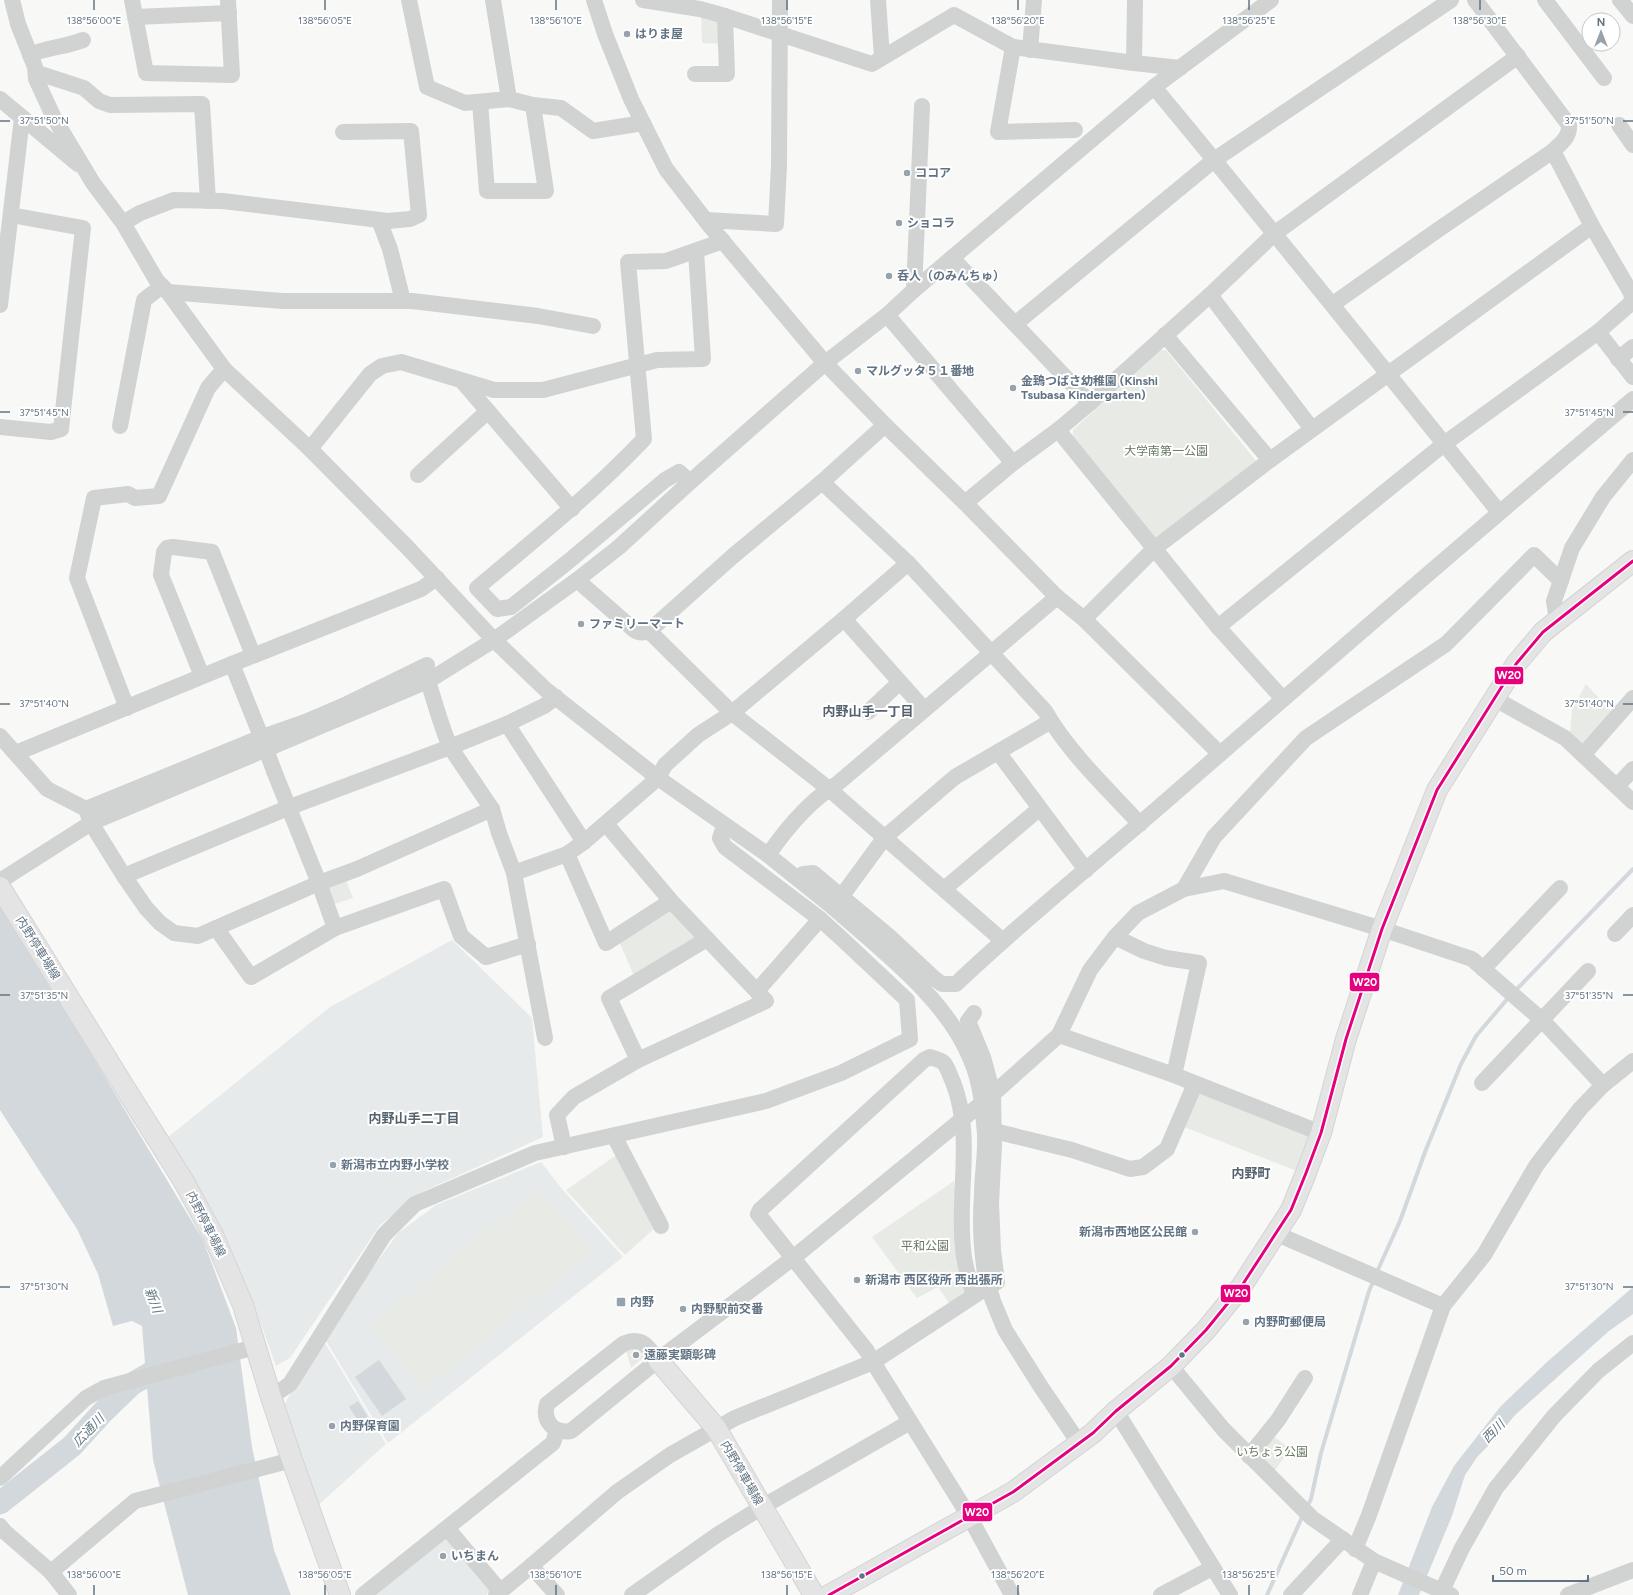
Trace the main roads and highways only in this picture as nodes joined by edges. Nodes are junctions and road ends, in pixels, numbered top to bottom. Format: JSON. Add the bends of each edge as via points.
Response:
{"nodes":[{"id":1,"x":1633,"y":561,"type":"edge"},
{"id":2,"x":0,"y":887,"type":"edge"},
{"id":3,"x":658,"y":1360,"type":"road end"},
{"id":4,"x":340,"y":1595,"type":"edge"},
{"id":5,"x":814,"y":1595,"type":"edge"},
{"id":6,"x":829,"y":1595,"type":"edge"}],
"edges":[{"from":1,"to":6,"type":"main road","via":[[1543,632],[1516,664],[1437,790],[1382,929],[1346,1039],[1321,1133],[1291,1210],[1241,1287],[1206,1330],[1171,1366],[1079,1443],[1013,1492]]},
{"from":2,"to":4,"type":"main road","name":"内野停車場線","via":[[183,1180],[213,1235],[243,1305],[292,1460]]},
{"from":3,"to":5,"type":"main road","name":"内野停車場線","via":[[716,1428]]}]}
